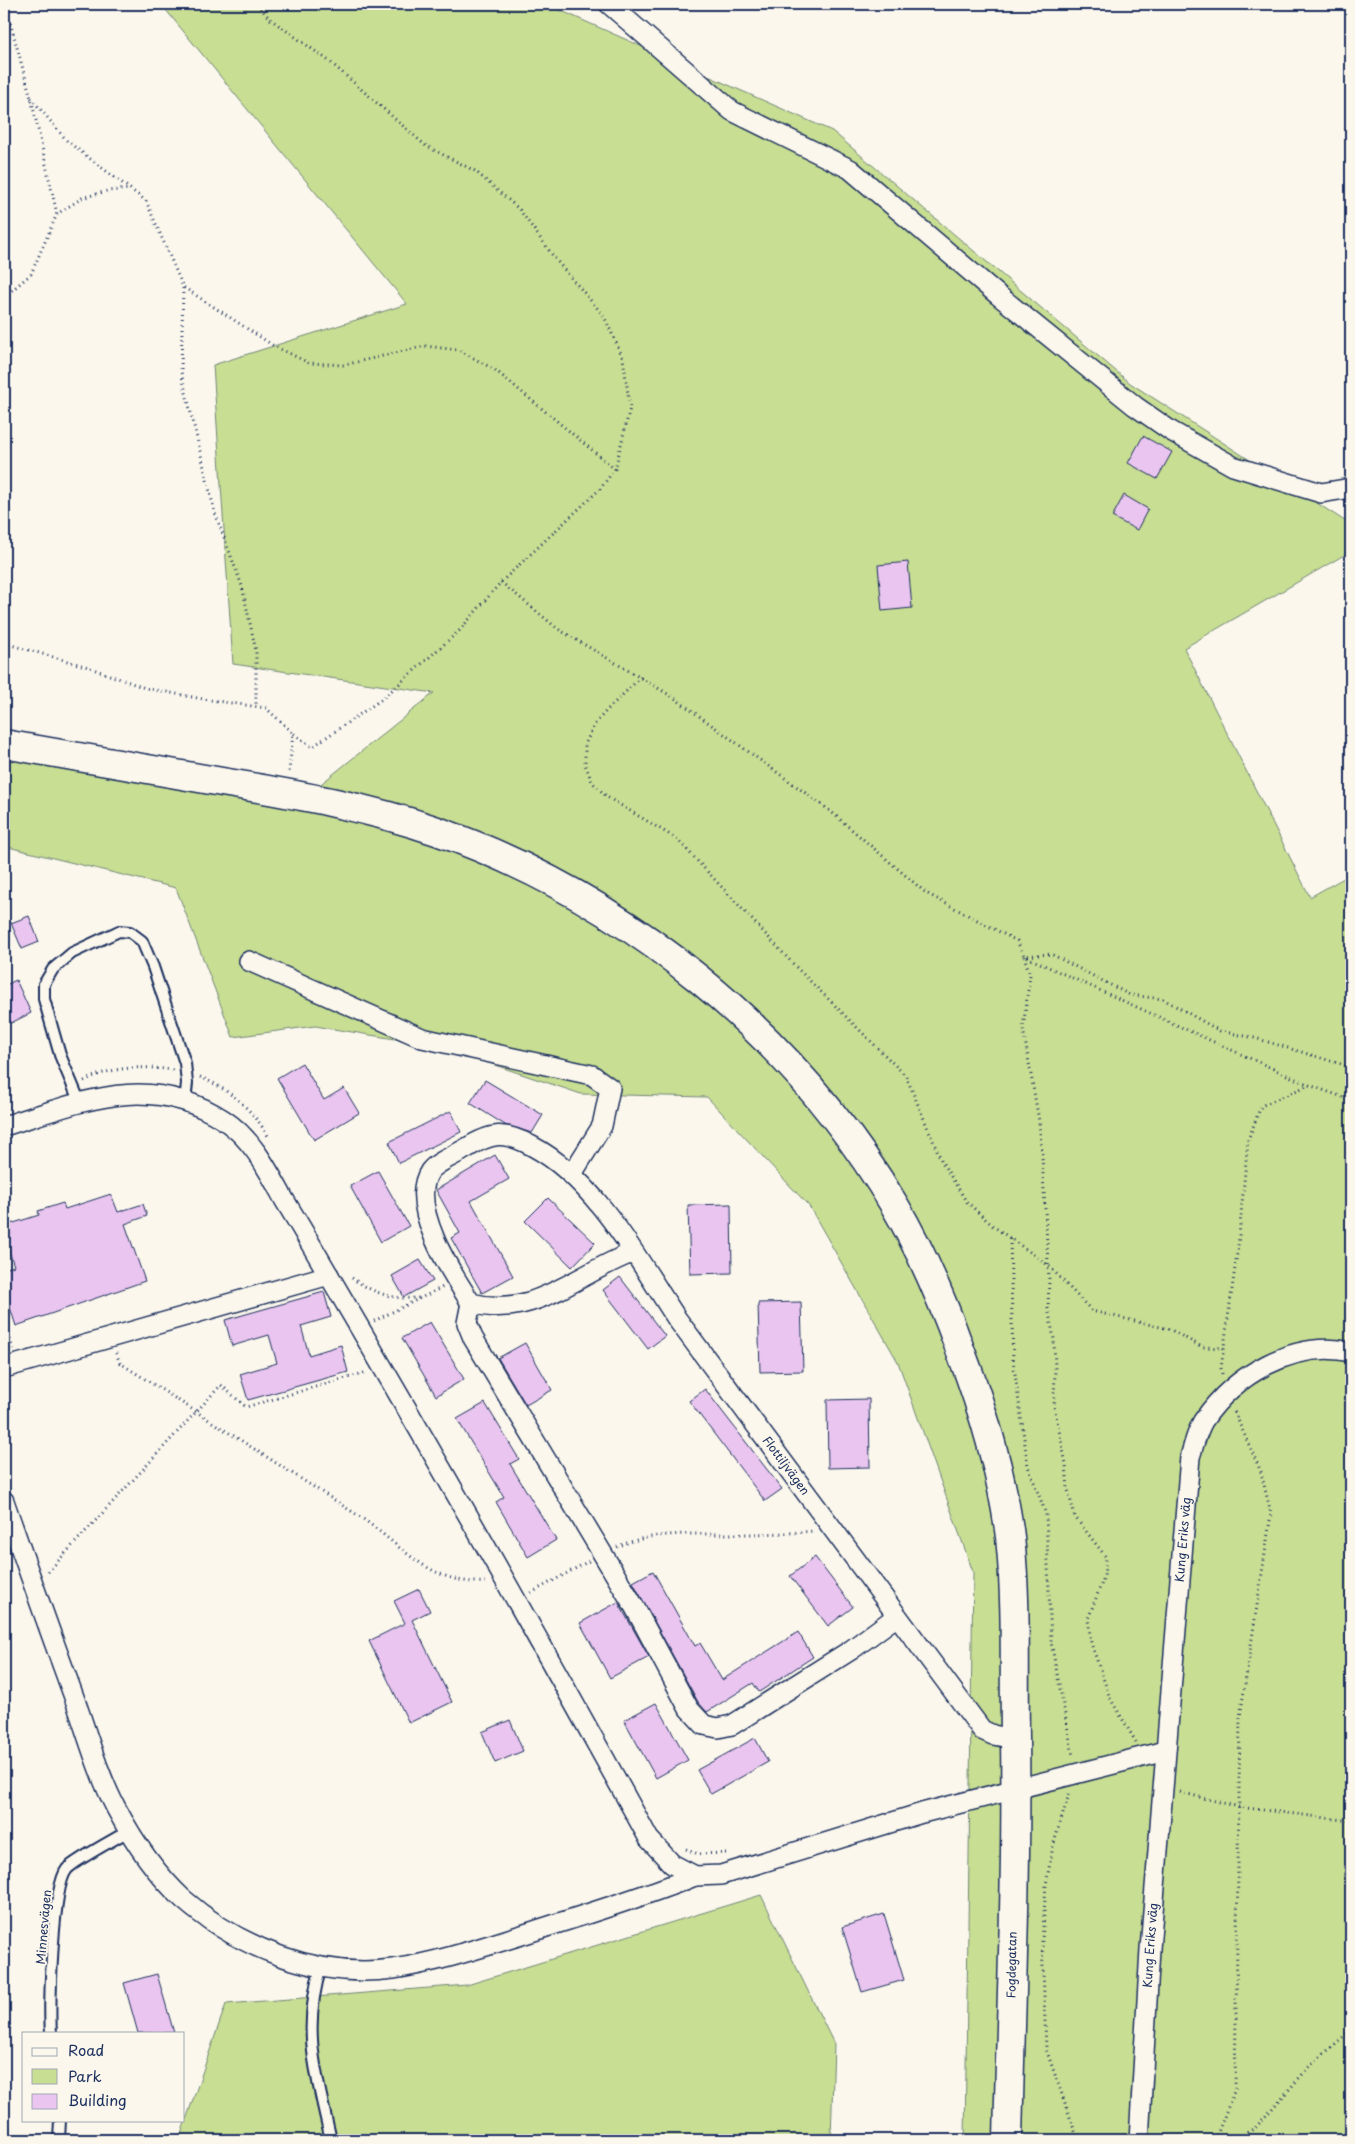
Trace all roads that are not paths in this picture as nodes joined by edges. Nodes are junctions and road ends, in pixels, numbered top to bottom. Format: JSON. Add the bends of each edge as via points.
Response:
{"nodes":[{"id":1,"x":609,"y":4,"type":"edge"},
{"id":2,"x":1351,"y":488,"type":"edge"},
{"id":3,"x":4,"y":744,"type":"edge"},
{"id":4,"x":249,"y":961,"type":"dead end"},
{"id":5,"x":185,"y":1102,"type":"junction"},
{"id":6,"x":80,"y":1103,"type":"junction"},
{"id":7,"x":4,"y":1126,"type":"edge"},
{"id":8,"x":572,"y":1174,"type":"junction"},
{"id":9,"x":632,"y":1252,"type":"junction"},
{"id":10,"x":329,"y":1275,"type":"junction"},
{"id":11,"x":472,"y":1303,"type":"junction"},
{"id":12,"x":1351,"y":1352,"type":"edge"},
{"id":13,"x":11,"y":1366,"type":"edge"},
{"id":14,"x":4,"y":1502,"type":"edge"},
{"id":15,"x":897,"y":1616,"type":"junction"},
{"id":16,"x":1015,"y":1739,"type":"junction"},
{"id":17,"x":1165,"y":1751,"type":"junction"},
{"id":18,"x":1016,"y":1789,"type":"junction"},
{"id":19,"x":130,"y":1830,"type":"junction"},
{"id":20,"x":695,"y":1876,"type":"junction"},
{"id":21,"x":321,"y":1967,"type":"junction"},
{"id":22,"x":51,"y":2032,"type":"edge"},
{"id":23,"x":60,"y":2122,"type":"edge"},
{"id":24,"x":59,"y":2140,"type":"edge"},
{"id":25,"x":331,"y":2140,"type":"edge"},
{"id":26,"x":1008,"y":2140,"type":"edge"},
{"id":27,"x":1139,"y":2140,"type":"edge"}],
"edges":[{"from":1,"to":2,"type":"street","via":[[732,111],[850,169],[998,295],[1135,406],[1171,431],[1233,466],[1321,493]]},
{"from":3,"to":16,"type":"street","name":"Fogdegatan","via":[[339,803],[436,831],[546,877],[594,904],[647,939],[736,1011],[826,1108],[878,1179],[926,1267],[952,1327],[987,1428],[1009,1532],[1014,1586]]},
{"from":4,"to":8,"type":"street","via":[[422,1038],[592,1075],[610,1088],[602,1126]]},
{"from":5,"to":6,"type":"street","via":[[146,1093],[120,1094]]},
{"from":5,"to":6,"type":"lane","via":[[185,1062],[153,967],[142,941],[130,932],[119,932],[72,953],[53,969],[44,984],[44,1000],[60,1055]]},
{"from":5,"to":10,"type":"street","via":[[226,1121],[246,1138]]},
{"from":6,"to":7,"type":"street"},
{"from":8,"to":9,"type":"street","name":"Flottiljvägen","via":[[586,1188]]},
{"from":8,"to":11,"type":"street","name":"Flottiljvägen","via":[[533,1146],[493,1134],[432,1169],[426,1179],[423,1196],[426,1218],[457,1281]]},
{"from":9,"to":11,"type":"street","via":[[532,1302],[508,1308]]},
{"from":9,"to":15,"type":"street","name":"Flottiljvägen","via":[[683,1327]]},
{"from":10,"to":13,"type":"street"},
{"from":10,"to":20,"type":"street","via":[[649,1839],[672,1864]]},
{"from":11,"to":15,"type":"street","via":[[467,1324],[473,1338],[634,1606],[689,1709],[704,1724],[718,1728],[732,1725],[851,1650]]},
{"from":12,"to":17,"type":"street","name":"Kung Eriks väg","via":[[1335,1348],[1304,1351],[1271,1363],[1225,1393],[1202,1422],[1190,1456]]},
{"from":14,"to":19,"type":"street","via":[[93,1752],[115,1807]]},
{"from":15,"to":16,"type":"street","name":"Flottiljvägen","via":[[982,1730]]},
{"from":16,"to":18,"type":"street","name":"Fogdegatan"},
{"from":17,"to":18,"type":"street"},
{"from":17,"to":27,"type":"street","name":"Kung Eriks väg"},
{"from":18,"to":20,"type":"street","via":[[922,1813],[721,1875]]},
{"from":18,"to":26,"type":"street","name":"Fogdegatan"},
{"from":19,"to":21,"type":"street","via":[[148,1859],[183,1898],[228,1932],[278,1956]]},
{"from":19,"to":22,"type":"lane","name":"Minnesvägen","via":[[68,1868],[62,1879],[56,1911]]},
{"from":20,"to":21,"type":"street","via":[[645,1896],[432,1961],[391,1969]]},
{"from":21,"to":25,"type":"lane","via":[[310,2014],[312,2051]]},
{"from":23,"to":24,"type":"lane"}]}
